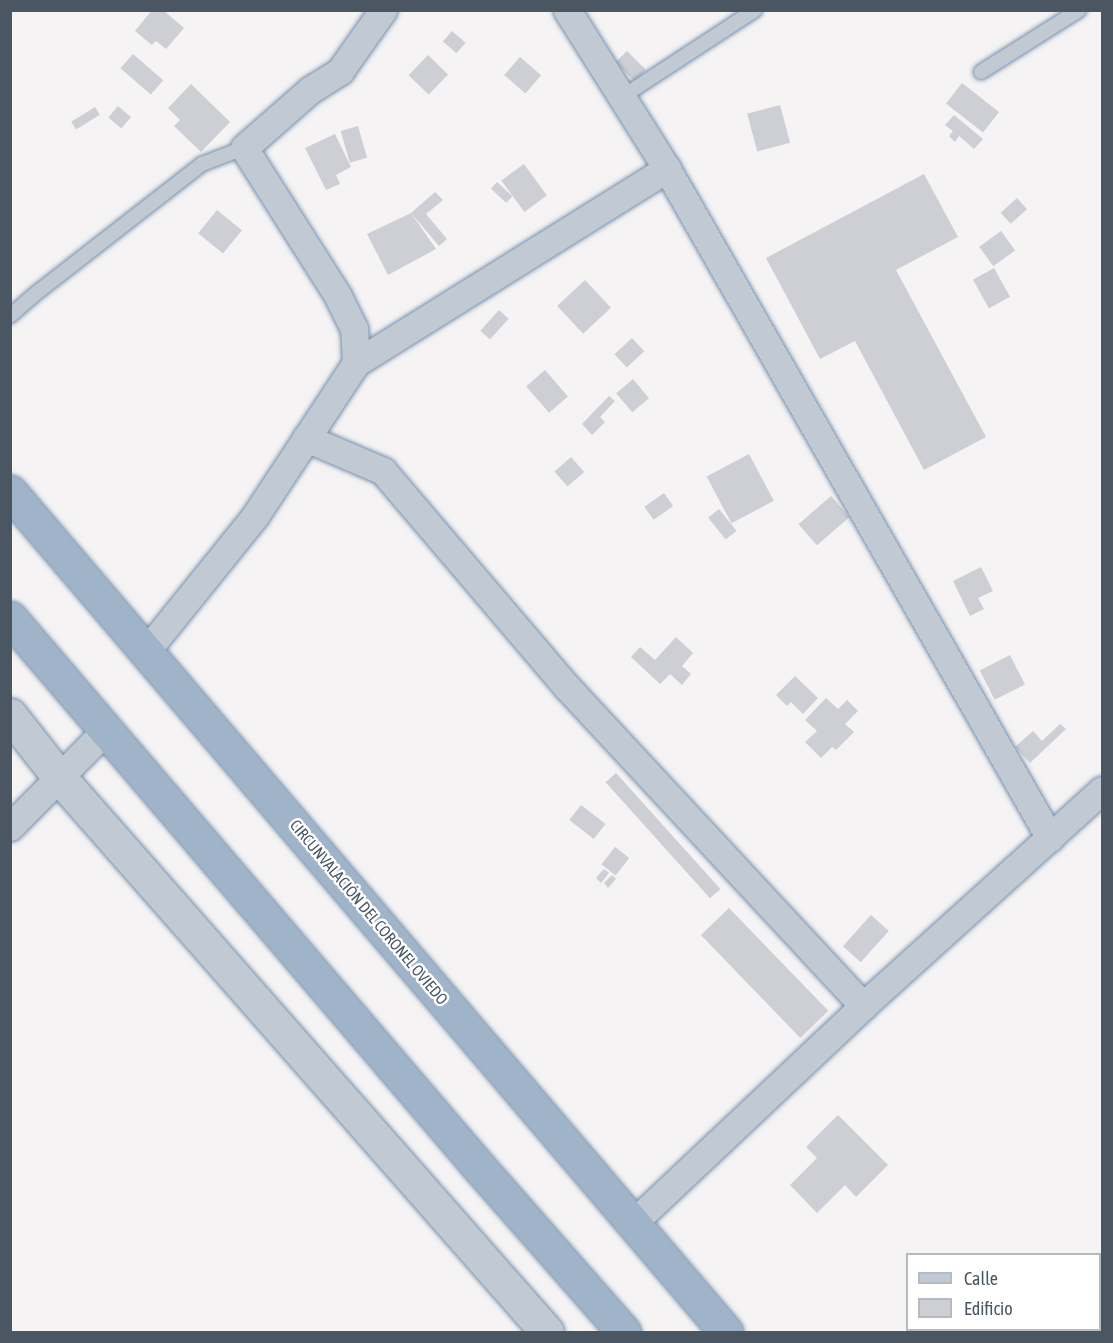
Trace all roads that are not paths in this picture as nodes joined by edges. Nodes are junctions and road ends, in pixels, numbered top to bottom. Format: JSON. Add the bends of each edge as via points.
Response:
{"nodes":[{"id":1,"x":383,"y":10,"type":"edge"},
{"id":2,"x":567,"y":10,"type":"edge"},
{"id":3,"x":755,"y":10,"type":"edge"},
{"id":4,"x":1079,"y":10,"type":"edge"},
{"id":5,"x":981,"y":72,"type":"dead end"},
{"id":6,"x":622,"y":97,"type":"junction"},
{"id":7,"x":244,"y":148,"type":"junction"},
{"id":8,"x":667,"y":169,"type":"junction"},
{"id":9,"x":10,"y":316,"type":"edge"},
{"id":10,"x":356,"y":363,"type":"junction"},
{"id":11,"x":306,"y":438,"type":"junction"},
{"id":12,"x":10,"y":492,"type":"edge"},
{"id":13,"x":10,"y":618,"type":"edge"},
{"id":14,"x":147,"y":650,"type":"junction"},
{"id":15,"x":10,"y":715,"type":"edge"},
{"id":16,"x":106,"y":730,"type":"junction"},
{"id":17,"x":59,"y":777,"type":"junction"},
{"id":18,"x":1102,"y":790,"type":"edge"},
{"id":19,"x":10,"y":827,"type":"edge"},
{"id":20,"x":1050,"y":838,"type":"junction"},
{"id":21,"x":863,"y":1006,"type":"junction"},
{"id":22,"x":633,"y":1222,"type":"junction"},
{"id":23,"x":547,"y":1332,"type":"edge"},
{"id":24,"x":624,"y":1332,"type":"edge"},
{"id":25,"x":726,"y":1332,"type":"edge"}],
"edges":[{"from":1,"to":7,"type":"street","via":[[340,71],[310,90]]},
{"from":2,"to":6,"type":"street"},
{"from":3,"to":6,"type":"lane"},
{"from":4,"to":5,"type":"lane"},
{"from":6,"to":8,"type":"street"},
{"from":7,"to":9,"type":"lane","via":[[201,164]]},
{"from":7,"to":10,"type":"street","via":[[338,296],[354,329]]},
{"from":8,"to":10,"type":"street"},
{"from":8,"to":20,"type":"street"},
{"from":10,"to":11,"type":"street"},
{"from":11,"to":14,"type":"street","via":[[255,516]]},
{"from":11,"to":21,"type":"street","via":[[383,471],[566,686]]},
{"from":12,"to":14,"type":"highway","name":"CIRCUNVALACIÓN DEL CORONEL OVIEDO"},
{"from":13,"to":16,"type":"highway"},
{"from":14,"to":22,"type":"highway","name":"CIRCUNVALACIÓN DEL CORONEL OVIEDO"},
{"from":15,"to":17,"type":"street"},
{"from":16,"to":17,"type":"street"},
{"from":16,"to":24,"type":"highway"},
{"from":17,"to":19,"type":"street"},
{"from":17,"to":23,"type":"street"},
{"from":18,"to":20,"type":"street"},
{"from":20,"to":21,"type":"street"},
{"from":21,"to":22,"type":"street"},
{"from":22,"to":25,"type":"highway","name":"CIRCUNVALACIÓN DEL CORONEL OVIEDO"}]}
